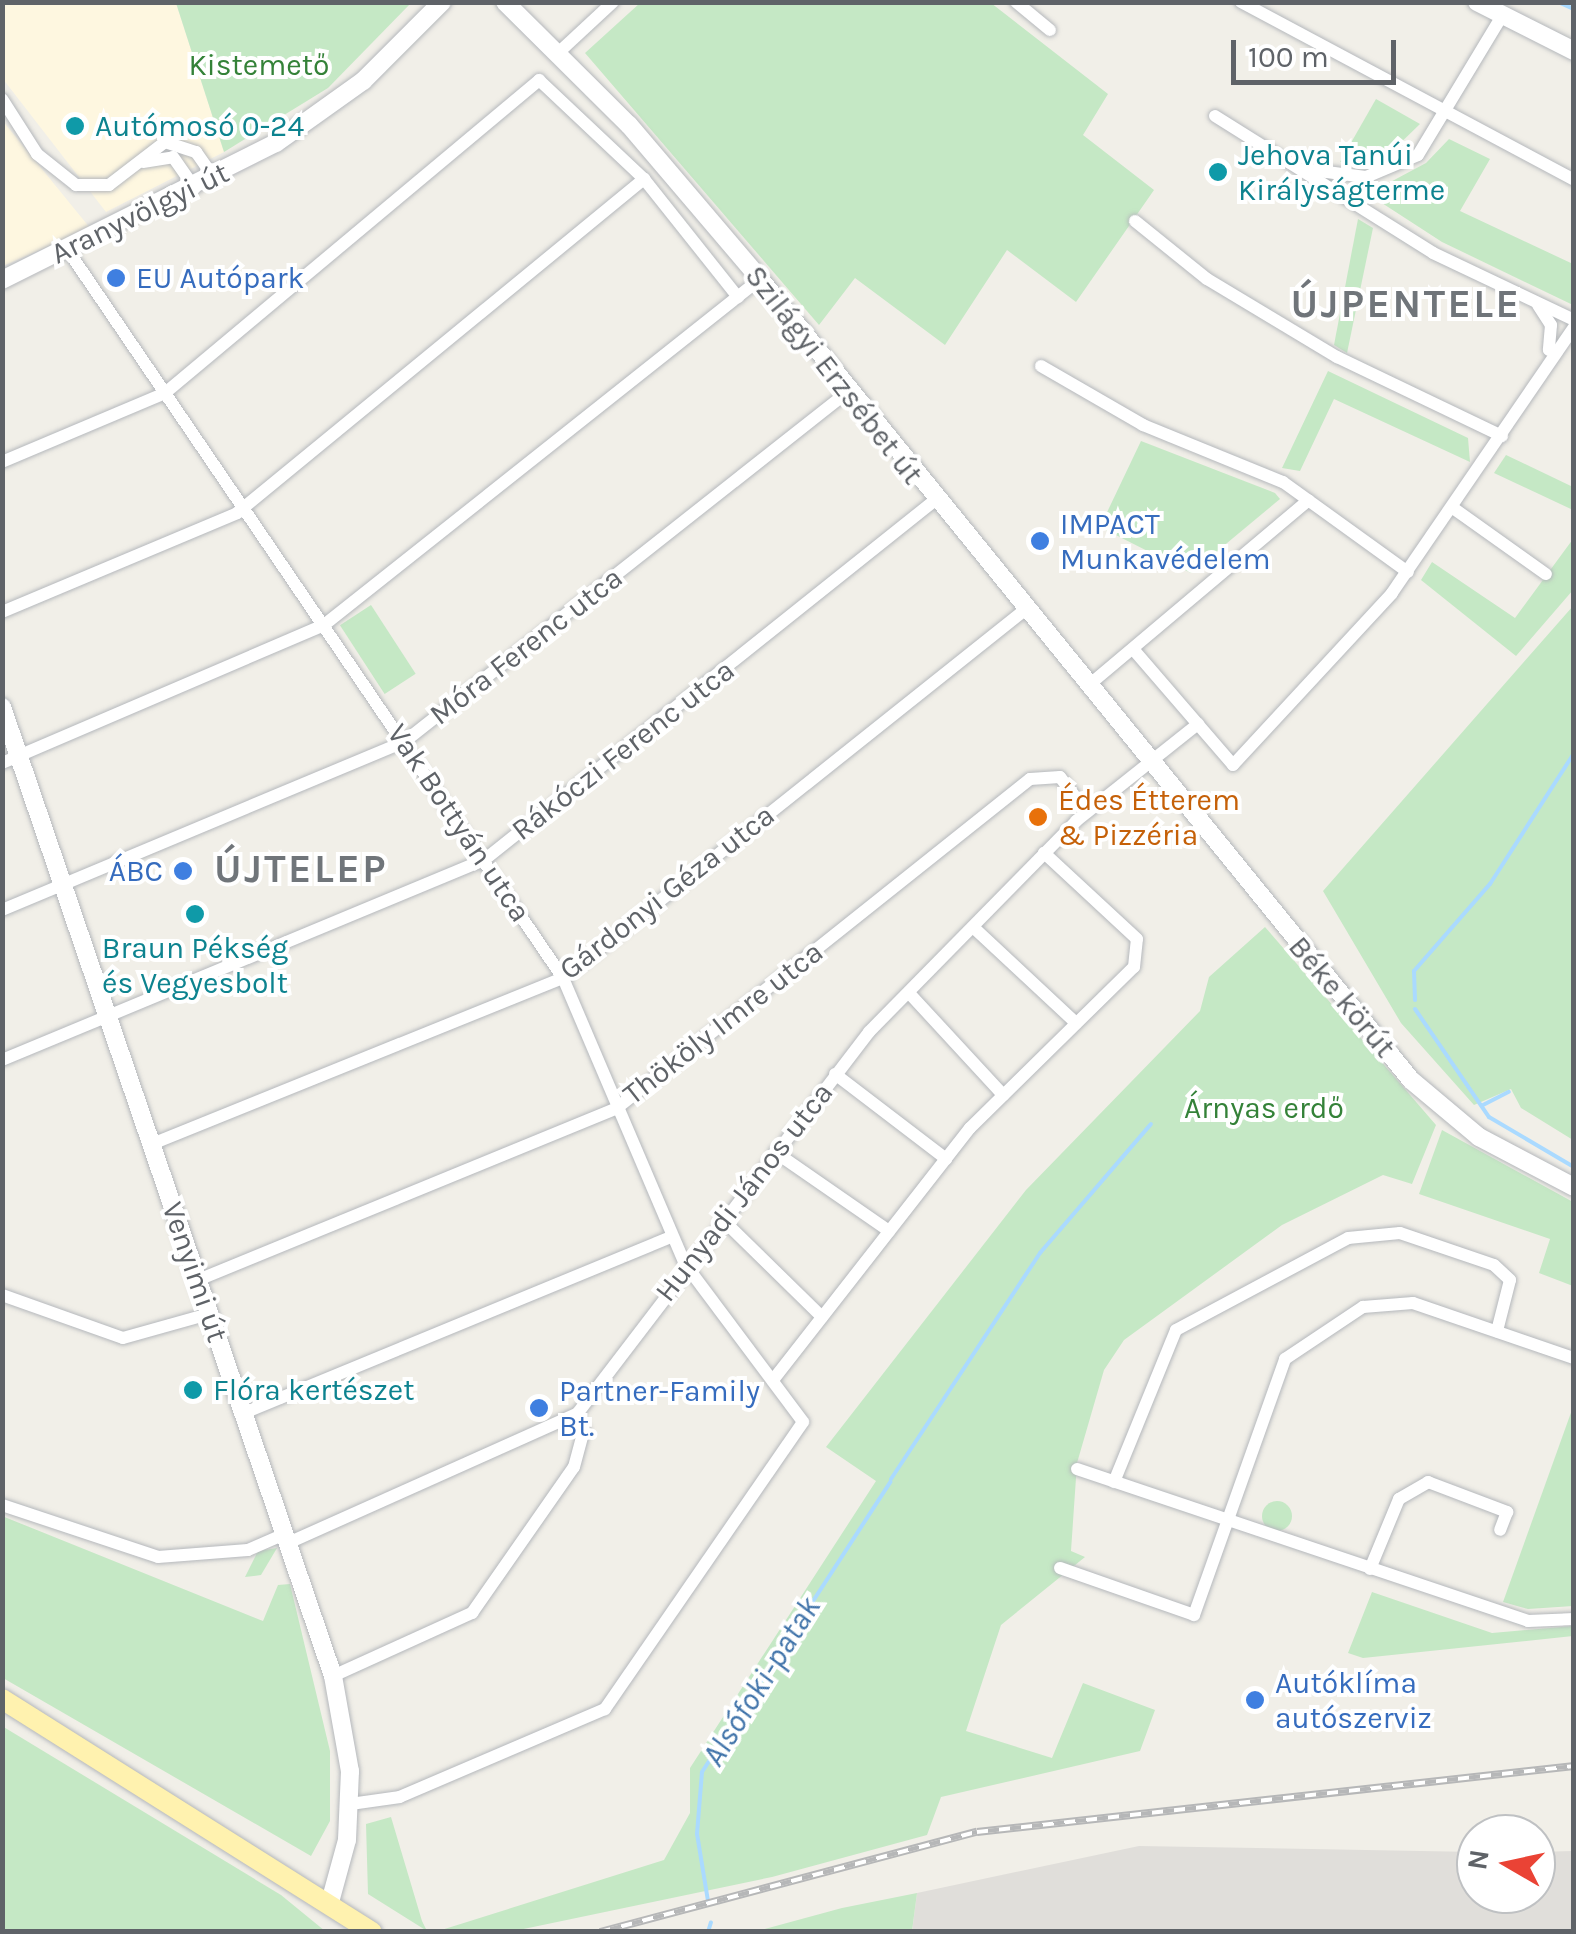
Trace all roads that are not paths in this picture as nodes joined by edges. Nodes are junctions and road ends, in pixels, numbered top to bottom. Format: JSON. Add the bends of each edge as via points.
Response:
{"nodes":[{"id":1,"x":442,"y":2,"type":"edge"},
{"id":2,"x":504,"y":2,"type":"edge"},
{"id":3,"x":613,"y":2,"type":"edge"},
{"id":4,"x":1016,"y":2,"type":"edge"},
{"id":5,"x":1242,"y":2,"type":"edge"},
{"id":6,"x":1476,"y":2,"type":"edge"},
{"id":7,"x":1502,"y":16,"type":"junction"},
{"id":8,"x":1050,"y":30,"type":"dead end"},
{"id":9,"x":1574,"y":51,"type":"edge"},
{"id":10,"x":558,"y":53,"type":"junction"},
{"id":11,"x":2,"y":99,"type":"edge"},
{"id":12,"x":1214,"y":116,"type":"dead end"},
{"id":13,"x":1446,"y":118,"type":"junction"},
{"id":14,"x":276,"y":143,"type":"junction"},
{"id":15,"x":196,"y":152,"type":"junction"},
{"id":16,"x":1294,"y":164,"type":"junction"},
{"id":17,"x":132,"y":168,"type":"junction"},
{"id":18,"x":183,"y":169,"type":"junction"},
{"id":19,"x":1366,"y":177,"type":"junction"},
{"id":20,"x":215,"y":180,"type":"junction"},
{"id":21,"x":644,"y":180,"type":"junction"},
{"id":22,"x":1574,"y":180,"type":"edge"},
{"id":23,"x":196,"y":190,"type":"junction"},
{"id":24,"x":172,"y":202,"type":"junction"},
{"id":25,"x":1365,"y":210,"type":"junction"},
{"id":26,"x":1135,"y":222,"type":"dead end"},
{"id":27,"x":67,"y":249,"type":"junction"},
{"id":28,"x":760,"y":278,"type":"junction"},
{"id":29,"x":2,"y":280,"type":"edge"},
{"id":30,"x":738,"y":297,"type":"junction"},
{"id":31,"x":1536,"y":303,"type":"junction"},
{"id":32,"x":1574,"y":323,"type":"edge"},
{"id":33,"x":1549,"y":352,"type":"junction"},
{"id":34,"x":1041,"y":366,"type":"dead end"},
{"id":35,"x":165,"y":393,"type":"junction"},
{"id":36,"x":845,"y":394,"type":"junction"},
{"id":37,"x":1502,"y":436,"type":"junction"},
{"id":38,"x":2,"y":462,"type":"edge"},
{"id":39,"x":1309,"y":500,"type":"junction"},
{"id":40,"x":934,"y":502,"type":"junction"},
{"id":41,"x":244,"y":508,"type":"junction"},
{"id":42,"x":1453,"y":508,"type":"junction"},
{"id":43,"x":1408,"y":572,"type":"junction"},
{"id":44,"x":1546,"y":574,"type":"dead end"},
{"id":45,"x":1026,"y":608,"type":"junction"},
{"id":46,"x":2,"y":612,"type":"edge"},
{"id":47,"x":324,"y":625,"type":"junction"},
{"id":48,"x":1133,"y":649,"type":"junction"},
{"id":49,"x":1088,"y":685,"type":"junction"},
{"id":50,"x":2,"y":707,"type":"edge"},
{"id":51,"x":1198,"y":724,"type":"junction"},
{"id":52,"x":404,"y":742,"type":"junction"},
{"id":53,"x":11,"y":760,"type":"edge"},
{"id":54,"x":1151,"y":760,"type":"junction"},
{"id":55,"x":1087,"y":812,"type":"junction"},
{"id":56,"x":1044,"y":852,"type":"junction"},
{"id":57,"x":484,"y":860,"type":"junction"},
{"id":58,"x":62,"y":887,"type":"junction"},
{"id":59,"x":2,"y":910,"type":"edge"},
{"id":60,"x":973,"y":926,"type":"junction"},
{"id":61,"x":563,"y":978,"type":"junction"},
{"id":62,"x":909,"y":993,"type":"junction"},
{"id":63,"x":109,"y":1019,"type":"junction"},
{"id":64,"x":1076,"y":1023,"type":"junction"},
{"id":65,"x":2,"y":1060,"type":"edge"},
{"id":66,"x":835,"y":1074,"type":"junction"},
{"id":67,"x":1003,"y":1096,"type":"junction"},
{"id":68,"x":616,"y":1108,"type":"junction"},
{"id":69,"x":152,"y":1144,"type":"junction"},
{"id":70,"x":775,"y":1152,"type":"junction"},
{"id":71,"x":946,"y":1159,"type":"junction"},
{"id":72,"x":1574,"y":1187,"type":"edge"},
{"id":73,"x":722,"y":1219,"type":"junction"},
{"id":74,"x":889,"y":1230,"type":"junction"},
{"id":75,"x":672,"y":1237,"type":"junction"},
{"id":76,"x":685,"y":1264,"type":"junction"},
{"id":77,"x":198,"y":1280,"type":"junction"},
{"id":78,"x":2,"y":1295,"type":"edge"},
{"id":79,"x":210,"y":1314,"type":"junction"},
{"id":80,"x":822,"y":1317,"type":"junction"},
{"id":81,"x":1497,"y":1331,"type":"junction"},
{"id":82,"x":1574,"y":1358,"type":"edge"},
{"id":83,"x":773,"y":1380,"type":"junction"},
{"id":84,"x":244,"y":1412,"type":"junction"},
{"id":85,"x":576,"y":1414,"type":"junction"},
{"id":86,"x":1077,"y":1469,"type":"dead end"},
{"id":87,"x":1114,"y":1482,"type":"junction"},
{"id":88,"x":2,"y":1504,"type":"edge"},
{"id":89,"x":1228,"y":1521,"type":"junction"},
{"id":90,"x":1500,"y":1530,"type":"dead end"},
{"id":91,"x":287,"y":1539,"type":"junction"},
{"id":92,"x":1060,"y":1568,"type":"dead end"},
{"id":93,"x":1370,"y":1570,"type":"junction"},
{"id":94,"x":1574,"y":1619,"type":"edge"},
{"id":95,"x":334,"y":1676,"type":"junction"},
{"id":96,"x":2,"y":1699,"type":"edge"},
{"id":97,"x":350,"y":1804,"type":"junction"},
{"id":98,"x":330,"y":1902,"type":"junction"},
{"id":99,"x":372,"y":1932,"type":"edge"}],
"edges":[{"from":1,"to":14,"type":"street","name":"Aranyvölgyi út","via":[[362,81]]},
{"from":2,"to":10,"type":"street","name":"Szilágyi Erzsébet út"},
{"from":3,"to":10,"type":"street"},
{"from":4,"to":8,"type":"street"},
{"from":5,"to":13,"type":"street"},
{"from":6,"to":7,"type":"street"},
{"from":7,"to":9,"type":"street"},
{"from":7,"to":13,"type":"street"},
{"from":10,"to":28,"type":"street","name":"Szilágyi Erzsébet út"},
{"from":11,"to":17,"type":"street","via":[[37,154],[67,180],[102,187]]},
{"from":12,"to":16,"type":"street"},
{"from":13,"to":19,"type":"street","via":[[1418,155]]},
{"from":13,"to":22,"type":"street"},
{"from":14,"to":15,"type":"street","name":"Aranyvölgyi út","via":[[223,164]]},
{"from":14,"to":20,"type":"street","name":"Aranyvölgyi út"},
{"from":15,"to":17,"type":"street","name":"Aranyvölgyi út","via":[[165,142]]},
{"from":15,"to":20,"type":"street"},
{"from":16,"to":19,"type":"street"},
{"from":16,"to":25,"type":"street"},
{"from":17,"to":18,"type":"street","via":[[163,154]]},
{"from":18,"to":23,"type":"street"},
{"from":18,"to":24,"type":"street"},
{"from":19,"to":25,"type":"street","via":[[1357,192]]},
{"from":20,"to":23,"type":"street","name":"Aranyvölgyi út"},
{"from":21,"to":30,"type":"street","name":"Szilágyi Erzsébet út"},
{"from":21,"to":35,"type":"street","name":"Szilágyi Erzsébet út","via":[[546,79]]},
{"from":21,"to":41,"type":"street"},
{"from":23,"to":24,"type":"street","name":"Aranyvölgyi út"},
{"from":24,"to":27,"type":"street","name":"Aranyvölgyi út"},
{"from":25,"to":31,"type":"street"},
{"from":26,"to":37,"type":"street","via":[[1207,279],[1337,357]]},
{"from":27,"to":29,"type":"street","name":"Aranyvölgyi út"},
{"from":27,"to":35,"type":"street","name":"Vak Bottyán utca"},
{"from":28,"to":30,"type":"street"},
{"from":28,"to":36,"type":"street","name":"Szilágyi Erzsébet út"},
{"from":30,"to":47,"type":"street"},
{"from":31,"to":32,"type":"street"},
{"from":31,"to":33,"type":"street","via":[[1551,325]]},
{"from":32,"to":33,"type":"street"},
{"from":33,"to":37,"type":"street"},
{"from":34,"to":39,"type":"street","via":[[1129,418]]},
{"from":35,"to":38,"type":"street"},
{"from":35,"to":41,"type":"street","name":"Vak Bottyán utca"},
{"from":36,"to":40,"type":"street","name":"Szilágyi Erzsébet út"},
{"from":36,"to":52,"type":"street","name":"Móra Ferenc utca"},
{"from":37,"to":42,"type":"street"},
{"from":39,"to":43,"type":"street"},
{"from":39,"to":48,"type":"street"},
{"from":40,"to":45,"type":"street","name":"Szilágyi Erzsébet út"},
{"from":40,"to":57,"type":"street","name":"Rákóczi Ferenc utca"},
{"from":41,"to":46,"type":"street"},
{"from":41,"to":47,"type":"street","name":"Vak Bottyán utca"},
{"from":42,"to":43,"type":"street"},
{"from":42,"to":44,"type":"street"},
{"from":43,"to":51,"type":"street","via":[[1323,677],[1234,765]]},
{"from":45,"to":49,"type":"street","name":"Szilágyi Erzsébet út"},
{"from":45,"to":61,"type":"street","name":"Gárdonyi Géza utca"},
{"from":47,"to":52,"type":"street","name":"Vak Bottyán utca"},
{"from":47,"to":53,"type":"street"},
{"from":48,"to":49,"type":"street"},
{"from":48,"to":51,"type":"street"},
{"from":49,"to":54,"type":"street","name":"Szilágyi Erzsébet út"},
{"from":50,"to":53,"type":"street","name":"Venyimi út"},
{"from":51,"to":54,"type":"street","name":"Hunyadi János utca"},
{"from":52,"to":57,"type":"street","name":"Vak Bottyán utca"},
{"from":52,"to":58,"type":"street","name":"Móra Ferenc utca"},
{"from":53,"to":58,"type":"street","name":"Venyimi út"},
{"from":54,"to":55,"type":"street","name":"Hunyadi János utca"},
{"from":54,"to":72,"type":"street","name":"Béke körút","via":[[1411,1080],[1480,1137]]},
{"from":55,"to":56,"type":"street","name":"Hunyadi János utca"},
{"from":55,"to":68,"type":"street","name":"Thököly Imre utca","via":[[1047,774]]},
{"from":56,"to":60,"type":"street","name":"Hunyadi János utca"},
{"from":56,"to":64,"type":"street","via":[[1138,945],[1134,967]]},
{"from":57,"to":61,"type":"street","name":"Vak Bottyán utca"},
{"from":57,"to":63,"type":"street","name":"Rákóczi Ferenc utca"},
{"from":58,"to":59,"type":"street","name":"Móra Ferenc utca"},
{"from":58,"to":63,"type":"street","name":"Venyimi út"},
{"from":60,"to":62,"type":"street","name":"Hunyadi János utca"},
{"from":60,"to":64,"type":"street"},
{"from":61,"to":68,"type":"street","name":"Vak Bottyán utca"},
{"from":61,"to":69,"type":"street","name":"Gárdonyi Géza utca"},
{"from":62,"to":66,"type":"street","name":"Hunyadi János utca"},
{"from":62,"to":67,"type":"street"},
{"from":63,"to":65,"type":"street","name":"Rákóczi Ferenc utca"},
{"from":63,"to":69,"type":"street","name":"Venyimi út"},
{"from":64,"to":67,"type":"street"},
{"from":66,"to":70,"type":"street","name":"Hunyadi János utca"},
{"from":66,"to":71,"type":"street"},
{"from":67,"to":71,"type":"street"},
{"from":68,"to":75,"type":"street","name":"Vak Bottyán utca"},
{"from":68,"to":77,"type":"street","name":"Thököly Imre utca"},
{"from":69,"to":77,"type":"street","name":"Venyimi út"},
{"from":70,"to":73,"type":"street","name":"Hunyadi János utca"},
{"from":70,"to":74,"type":"street"},
{"from":71,"to":74,"type":"street"},
{"from":73,"to":76,"type":"street","name":"Hunyadi János utca"},
{"from":73,"to":80,"type":"street"},
{"from":74,"to":80,"type":"street"},
{"from":75,"to":76,"type":"street","name":"Vak Bottyán utca"},
{"from":75,"to":84,"type":"street"},
{"from":76,"to":83,"type":"street","name":"Vak Bottyán utca"},
{"from":76,"to":85,"type":"street","name":"Hunyadi János utca"},
{"from":77,"to":79,"type":"street","name":"Venyimi út"},
{"from":78,"to":79,"type":"street","via":[[123,1338]]},
{"from":79,"to":84,"type":"street","name":"Venyimi út"},
{"from":80,"to":83,"type":"street"},
{"from":81,"to":82,"type":"street"},
{"from":81,"to":87,"type":"street","via":[[1510,1280],[1494,1266],[1400,1233],[1348,1238],[1176,1330]]},
{"from":81,"to":89,"type":"street","via":[[1396,1302],[1363,1307],[1306,1336],[1279,1371]]},
{"from":83,"to":97,"type":"street","name":"Vak Bottyán utca","via":[[804,1422],[605,1709],[400,1797]]},
{"from":84,"to":91,"type":"street","name":"Venyimi út"},
{"from":85,"to":91,"type":"street","name":"Hunyadi János utca"},
{"from":85,"to":95,"type":"street","via":[[584,1430],[574,1467],[472,1613]]},
{"from":86,"to":87,"type":"street"},
{"from":87,"to":89,"type":"street"},
{"from":88,"to":91,"type":"street","name":"Hunyadi János utca","via":[[158,1557],[248,1550]]},
{"from":89,"to":92,"type":"street","via":[[1194,1615]]},
{"from":89,"to":93,"type":"street"},
{"from":90,"to":93,"type":"street","via":[[1507,1512],[1428,1482],[1399,1499]]},
{"from":91,"to":95,"type":"street","name":"Venyimi út"},
{"from":93,"to":94,"type":"street","via":[[1528,1621]]},
{"from":95,"to":97,"type":"street","name":"Venyimi út"},
{"from":96,"to":98,"type":"main road"},
{"from":97,"to":98,"type":"street","name":"Venyimi út"},
{"from":98,"to":99,"type":"main road"}]}
